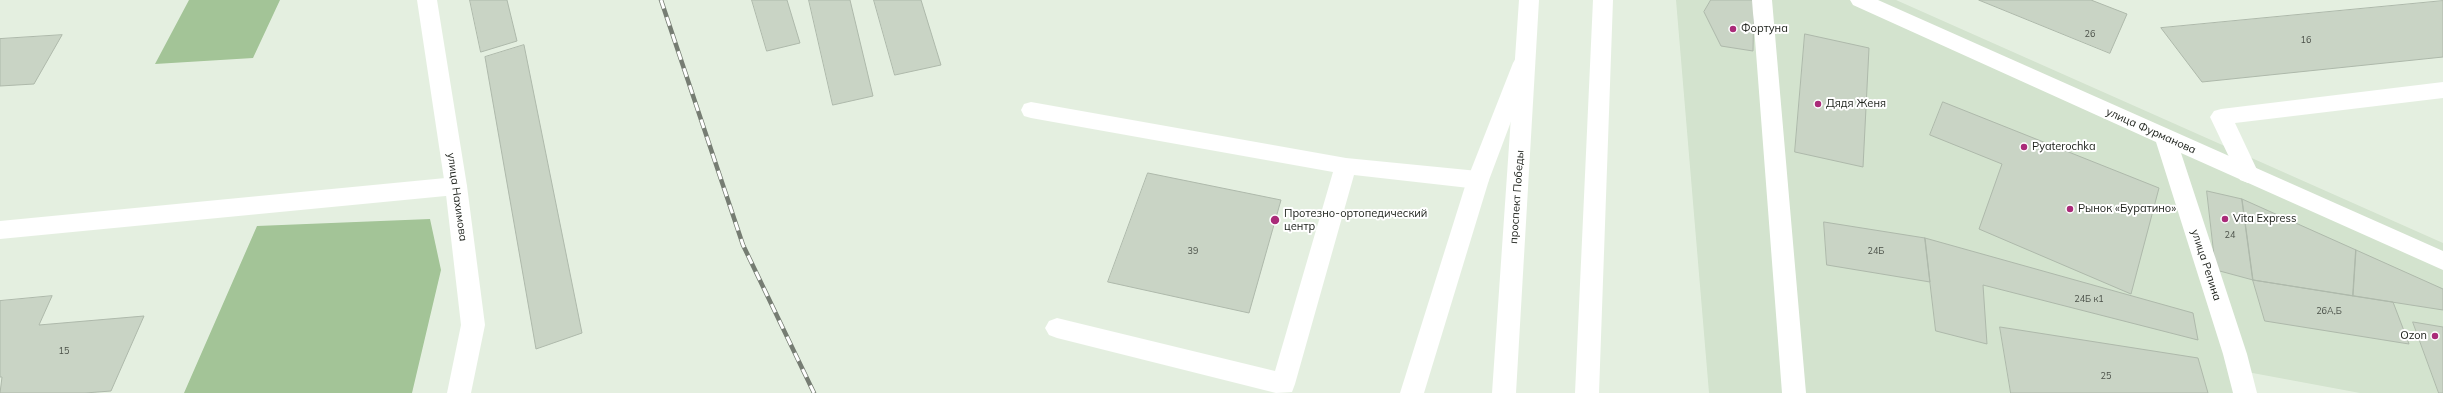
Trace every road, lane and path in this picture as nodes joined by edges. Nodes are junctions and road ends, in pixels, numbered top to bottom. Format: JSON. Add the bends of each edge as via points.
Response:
{"nodes":[{"id":1,"x":427,"y":0,"type":"edge"},
{"id":2,"x":1529,"y":0,"type":"edge"},
{"id":3,"x":1603,"y":0,"type":"edge"},
{"id":4,"x":1762,"y":0,"type":"edge"},
{"id":5,"x":1860,"y":0,"type":"edge"},
{"id":6,"x":1526,"y":56,"type":"junction"},
{"id":7,"x":2443,"y":90,"type":"edge"},
{"id":8,"x":1031,"y":110,"type":"dead end"},
{"id":9,"x":2165,"y":137,"type":"junction"},
{"id":10,"x":1346,"y":166,"type":"junction"},
{"id":11,"x":2248,"y":174,"type":"junction"},
{"id":12,"x":1478,"y":180,"type":"junction"},
{"id":13,"x":456,"y":186,"type":"junction"},
{"id":14,"x":0,"y":230,"type":"edge"},
{"id":15,"x":2439,"y":258,"type":"edge"},
{"id":16,"x":1057,"y":328,"type":"dead end"},
{"id":17,"x":459,"y":393,"type":"edge"},
{"id":18,"x":1412,"y":393,"type":"edge"},
{"id":19,"x":1504,"y":393,"type":"edge"},
{"id":20,"x":1588,"y":393,"type":"edge"},
{"id":21,"x":1794,"y":393,"type":"edge"},
{"id":22,"x":2245,"y":393,"type":"edge"}],
"edges":[{"from":1,"to":13,"type":"street","name":"улица Нахимова"},
{"from":2,"to":6,"type":"street","name":"проспект Победы"},
{"from":3,"to":20,"type":"street"},
{"from":4,"to":21,"type":"street"},
{"from":5,"to":9,"type":"street","name":"улица Фурманова"},
{"from":6,"to":12,"type":"street"},
{"from":6,"to":19,"type":"street","name":"проспект Победы"},
{"from":7,"to":11,"type":"street","via":[[2221,117]]},
{"from":8,"to":10,"type":"street"},
{"from":9,"to":11,"type":"street","name":"улица Фурманова"},
{"from":9,"to":22,"type":"street","name":"улица Репина","via":[[2235,354]]},
{"from":10,"to":12,"type":"street"},
{"from":10,"to":16,"type":"street","via":[[1283,384]]},
{"from":11,"to":15,"type":"street","name":"улица Фурманова"},
{"from":12,"to":18,"type":"street"},
{"from":13,"to":14,"type":"street"},
{"from":13,"to":17,"type":"street","name":"улица Нахимова","via":[[473,325]]}]}
